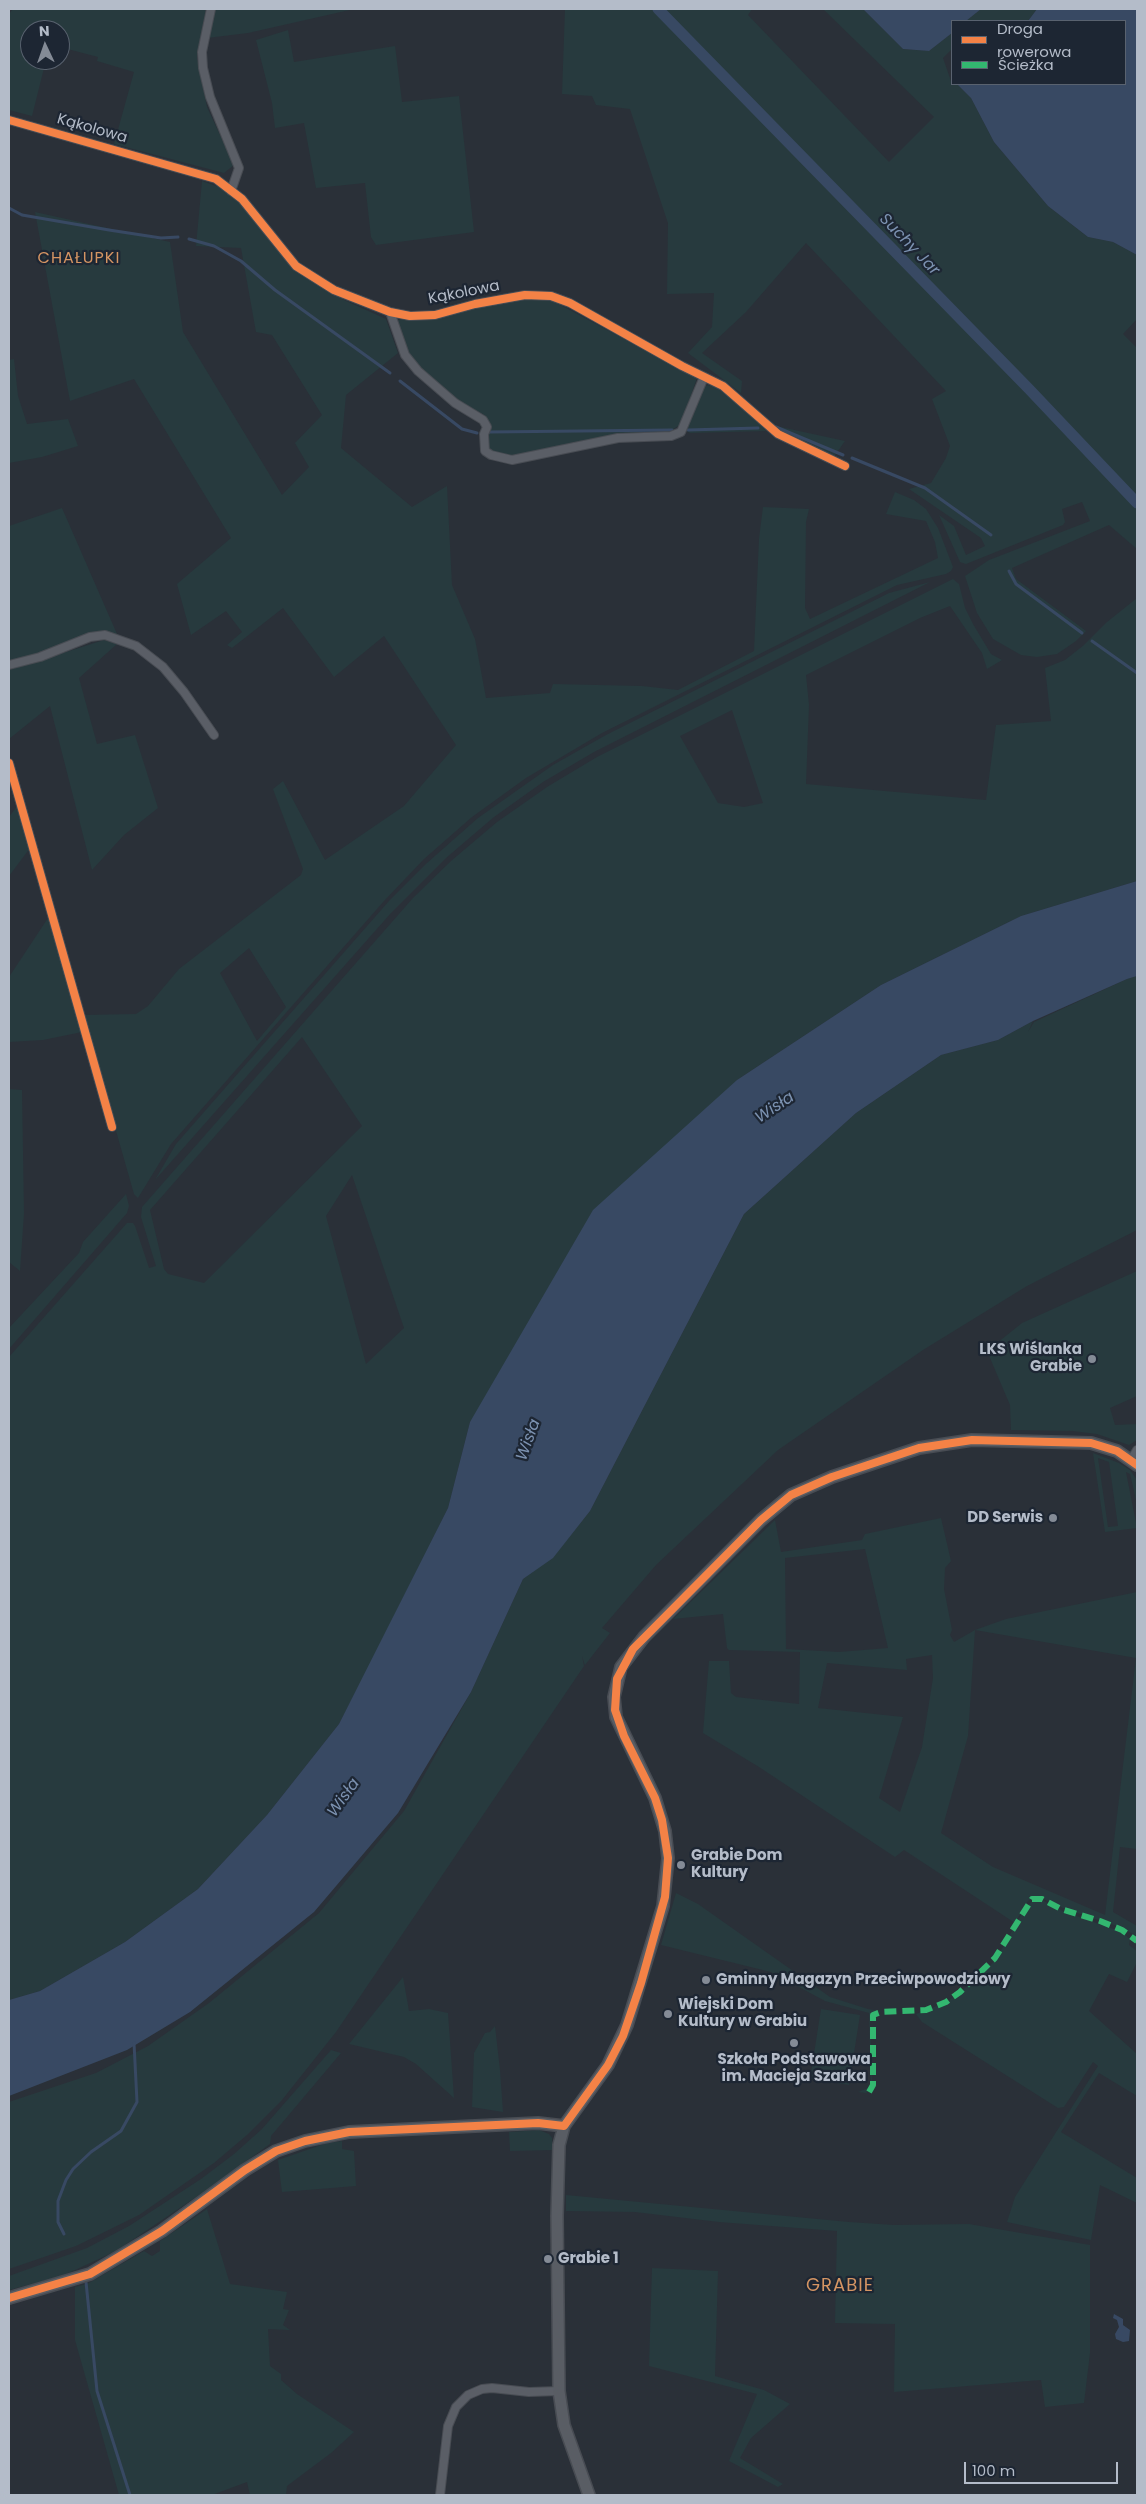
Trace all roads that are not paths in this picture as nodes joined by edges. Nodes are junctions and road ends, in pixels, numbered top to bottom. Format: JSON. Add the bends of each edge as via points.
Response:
{"nodes":[{"id":1,"x":211,"y":9,"type":"edge"},
{"id":2,"x":9,"y":120,"type":"edge"},
{"id":3,"x":231,"y":191,"type":"junction"},
{"id":4,"x":390,"y":312,"type":"junction"},
{"id":5,"x":704,"y":377,"type":"junction"},
{"id":6,"x":845,"y":466,"type":"dead end"},
{"id":7,"x":9,"y":665,"type":"edge"},
{"id":8,"x":214,"y":735,"type":"dead end"},
{"id":9,"x":9,"y":763,"type":"edge"},
{"id":10,"x":112,"y":1127,"type":"dead end"},
{"id":11,"x":1135,"y":1458,"type":"edge"},
{"id":12,"x":564,"y":2126,"type":"junction"},
{"id":13,"x":9,"y":2298,"type":"edge"},
{"id":14,"x":559,"y":2391,"type":"junction"},
{"id":15,"x":440,"y":2495,"type":"edge"},
{"id":16,"x":589,"y":2495,"type":"edge"}],
"edges":[{"from":1,"to":3,"type":"street","via":[[202,52],[203,68],[210,97],[239,168]]},
{"from":2,"to":3,"type":"street","name":"Kąkolowa","via":[[216,179]]},
{"from":3,"to":4,"type":"street","name":"Kąkolowa","via":[[261,220],[296,266],[334,290]]},
{"from":4,"to":5,"type":"street","name":"Kąkolowa","via":[[410,316],[434,314],[525,295],[551,296],[570,303]]},
{"from":4,"to":5,"type":"street","via":[[405,354],[418,371],[455,403],[483,420],[487,427],[485,451],[512,460],[618,438],[671,436],[681,432]]},
{"from":5,"to":6,"type":"street","name":"Kąkolowa","via":[[722,386],[778,434]]},
{"from":7,"to":8,"type":"street","via":[[40,657],[90,637],[105,635],[136,646],[163,667]]},
{"from":9,"to":10,"type":"street"},
{"from":11,"to":12,"type":"street","via":[[1091,1443],[972,1440],[919,1448],[832,1477],[791,1496],[761,1520],[633,1649],[617,1679],[615,1710],[660,1812],[668,1858],[666,1890],[623,2036],[602,2073]]},
{"from":12,"to":13,"type":"street","via":[[538,2123],[349,2132],[305,2141],[276,2151],[245,2170],[162,2231],[90,2274]]},
{"from":12,"to":14,"type":"street","via":[[560,2138],[557,2190]]},
{"from":14,"to":15,"type":"street","via":[[492,2388],[472,2392],[462,2400],[448,2426]]},
{"from":14,"to":16,"type":"street","via":[[564,2425]]}]}
